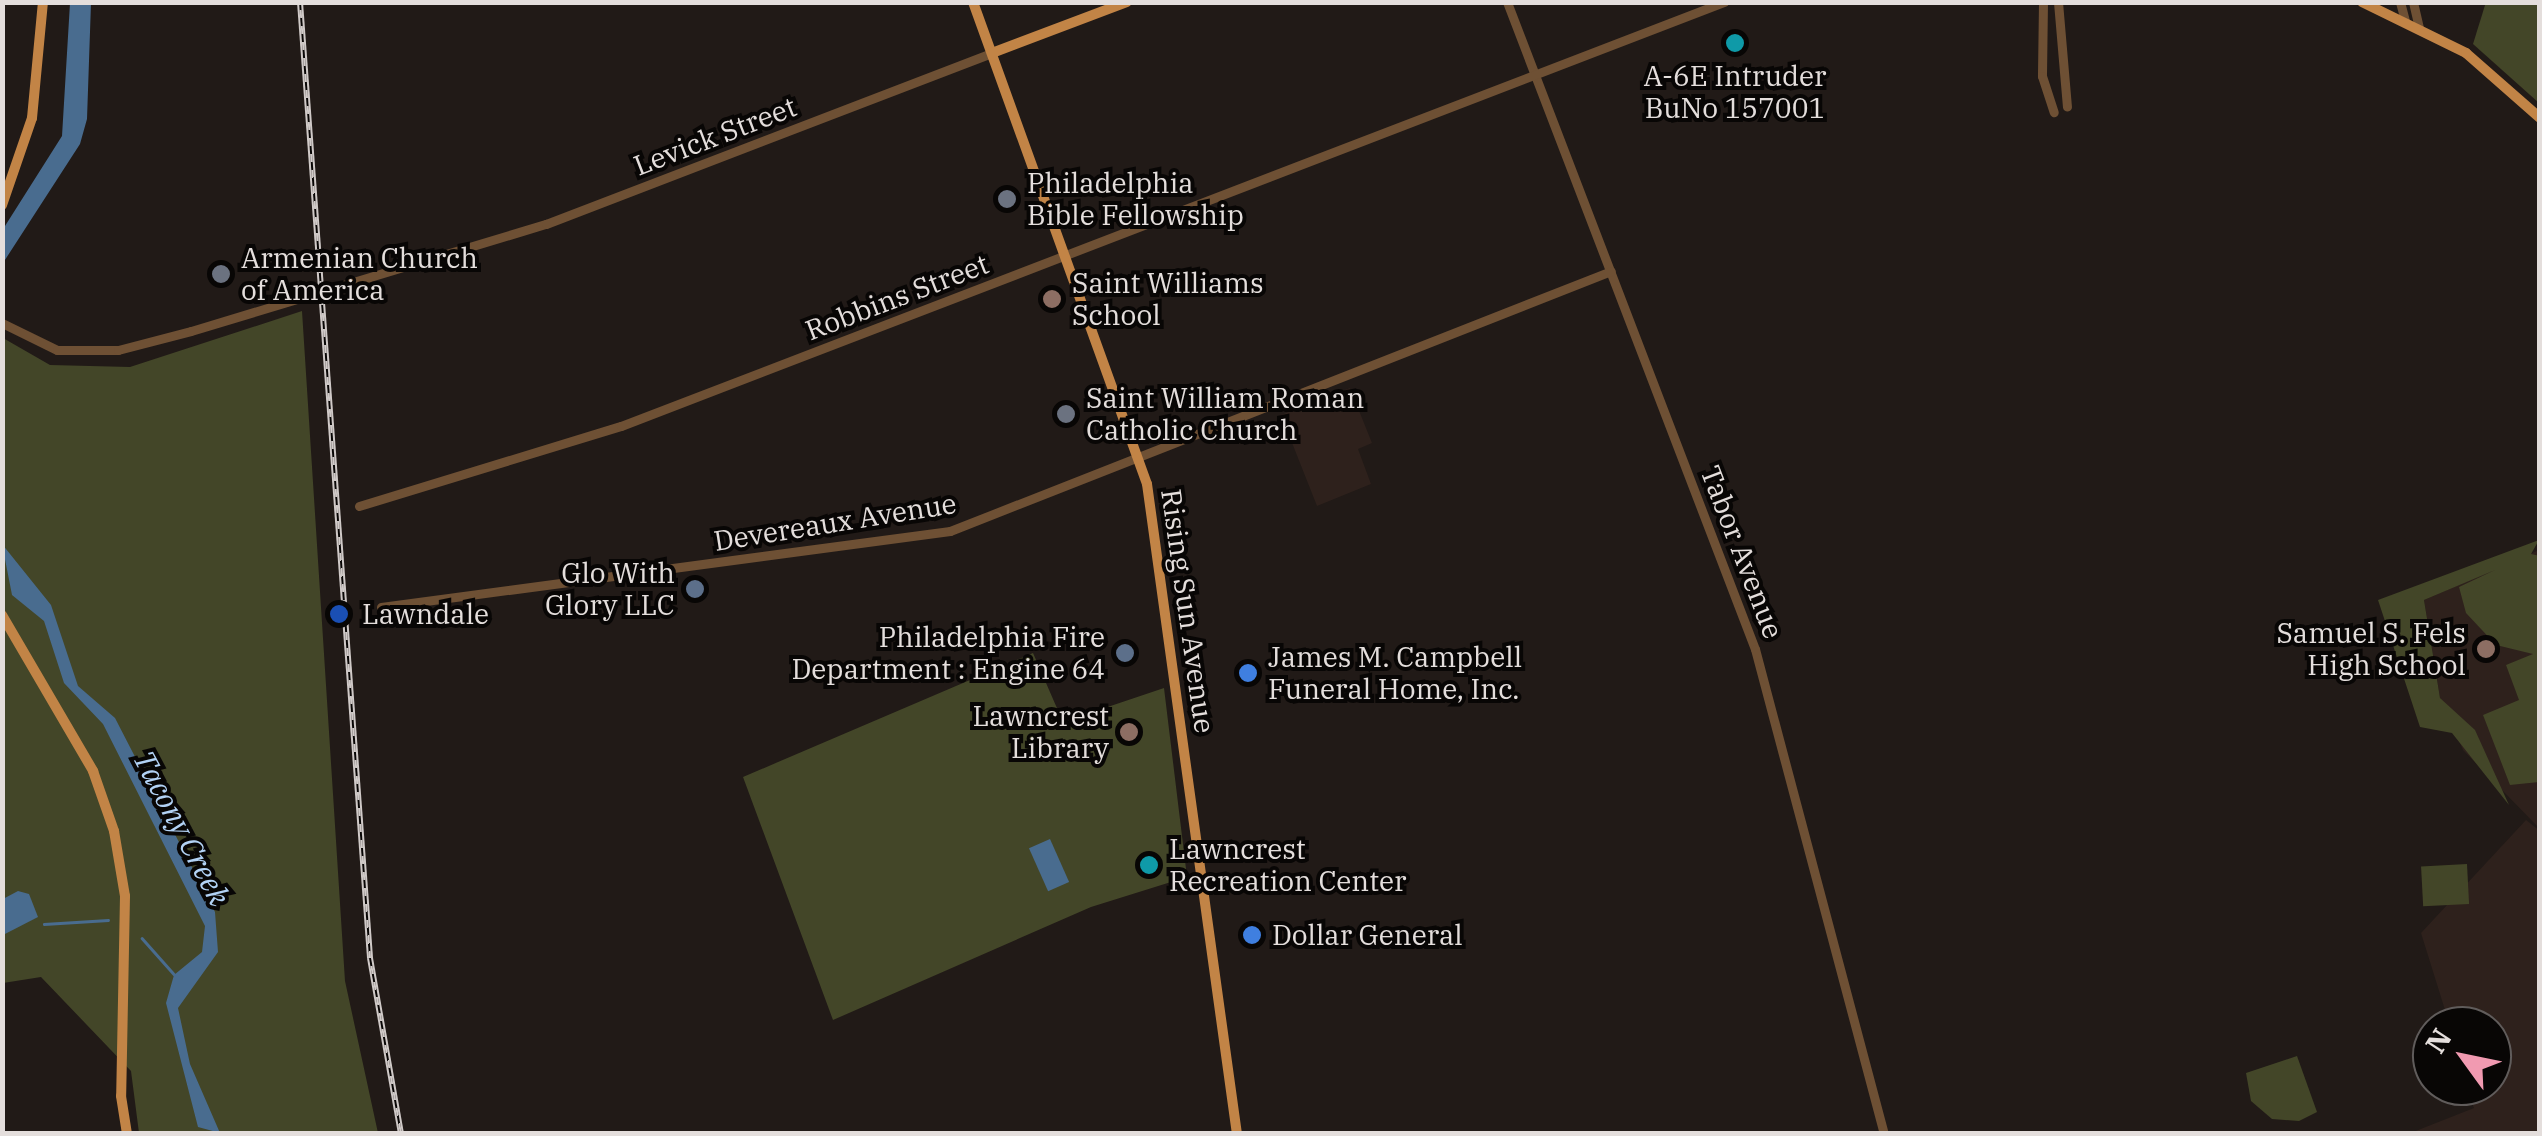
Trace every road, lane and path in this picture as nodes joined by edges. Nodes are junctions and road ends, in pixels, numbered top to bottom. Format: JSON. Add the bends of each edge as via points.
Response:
{"nodes":[{"id":1,"x":43,"y":2,"type":"edge"},
{"id":2,"x":973,"y":2,"type":"edge"},
{"id":3,"x":1127,"y":2,"type":"edge"},
{"id":4,"x":1507,"y":2,"type":"edge"},
{"id":5,"x":1724,"y":2,"type":"edge"},
{"id":6,"x":2043,"y":2,"type":"edge"},
{"id":7,"x":2058,"y":2,"type":"edge"},
{"id":8,"x":2362,"y":2,"type":"edge"},
{"id":9,"x":2400,"y":2,"type":"edge"},
{"id":10,"x":2415,"y":5,"type":"edge"},
{"id":11,"x":2405,"y":21,"type":"junction"},
{"id":12,"x":2419,"y":27,"type":"junction"},
{"id":13,"x":992,"y":53,"type":"junction"},
{"id":14,"x":1535,"y":74,"type":"junction"},
{"id":15,"x":2067,"y":108,"type":"dead end"},
{"id":16,"x":2054,"y":112,"type":"dead end"},
{"id":17,"x":2540,"y":118,"type":"edge"},
{"id":18,"x":6,"y":188,"type":"edge"},
{"id":19,"x":2,"y":205,"type":"edge"},
{"id":20,"x":1067,"y":256,"type":"junction"},
{"id":21,"x":1611,"y":271,"type":"junction"},
{"id":22,"x":2,"y":323,"type":"edge"},
{"id":23,"x":1140,"y":455,"type":"junction"},
{"id":24,"x":359,"y":506,"type":"dead end"},
{"id":25,"x":381,"y":606,"type":"dead end"},
{"id":26,"x":2,"y":614,"type":"edge"},
{"id":27,"x":127,"y":1134,"type":"edge"},
{"id":28,"x":1237,"y":1134,"type":"edge"},
{"id":29,"x":1884,"y":1134,"type":"edge"}],
"edges":[{"from":1,"to":18,"type":"main road","via":[[36,94]]},
{"from":2,"to":13,"type":"main road","name":"Rising Sun Avenue"},
{"from":3,"to":13,"type":"main road","name":"Levick Street"},
{"from":4,"to":14,"type":"street","name":"Tabor Avenue"},
{"from":5,"to":14,"type":"street","name":"Robbins Street"},
{"from":6,"to":16,"type":"street","via":[[2042,76]]},
{"from":7,"to":15,"type":"street"},
{"from":8,"to":11,"type":"main road"},
{"from":9,"to":11,"type":"street"},
{"from":10,"to":12,"type":"street"},
{"from":11,"to":12,"type":"main road"},
{"from":12,"to":17,"type":"main road","via":[[2493,71]]},
{"from":13,"to":20,"type":"main road","name":"Rising Sun Avenue"},
{"from":13,"to":22,"type":"street","name":"Levick Street","via":[[546,224],[110,351],[57,350]]},
{"from":14,"to":20,"type":"street","name":"Robbins Street"},
{"from":14,"to":21,"type":"street","name":"Tabor Avenue"},
{"from":18,"to":19,"type":"main road"},
{"from":20,"to":23,"type":"main road","name":"Rising Sun Avenue"},
{"from":20,"to":24,"type":"street","name":"Robbins Street","via":[[621,426]]},
{"from":21,"to":23,"type":"street","name":"Devereaux Avenue"},
{"from":21,"to":29,"type":"street","name":"Tabor Avenue","via":[[1766,684]]},
{"from":23,"to":25,"type":"street","name":"Devereaux Avenue","via":[[950,532]]},
{"from":23,"to":28,"type":"main road","name":"Rising Sun Avenue"},
{"from":26,"to":27,"type":"main road","via":[[94,772],[114,831],[125,896],[120,1096]]}]}
